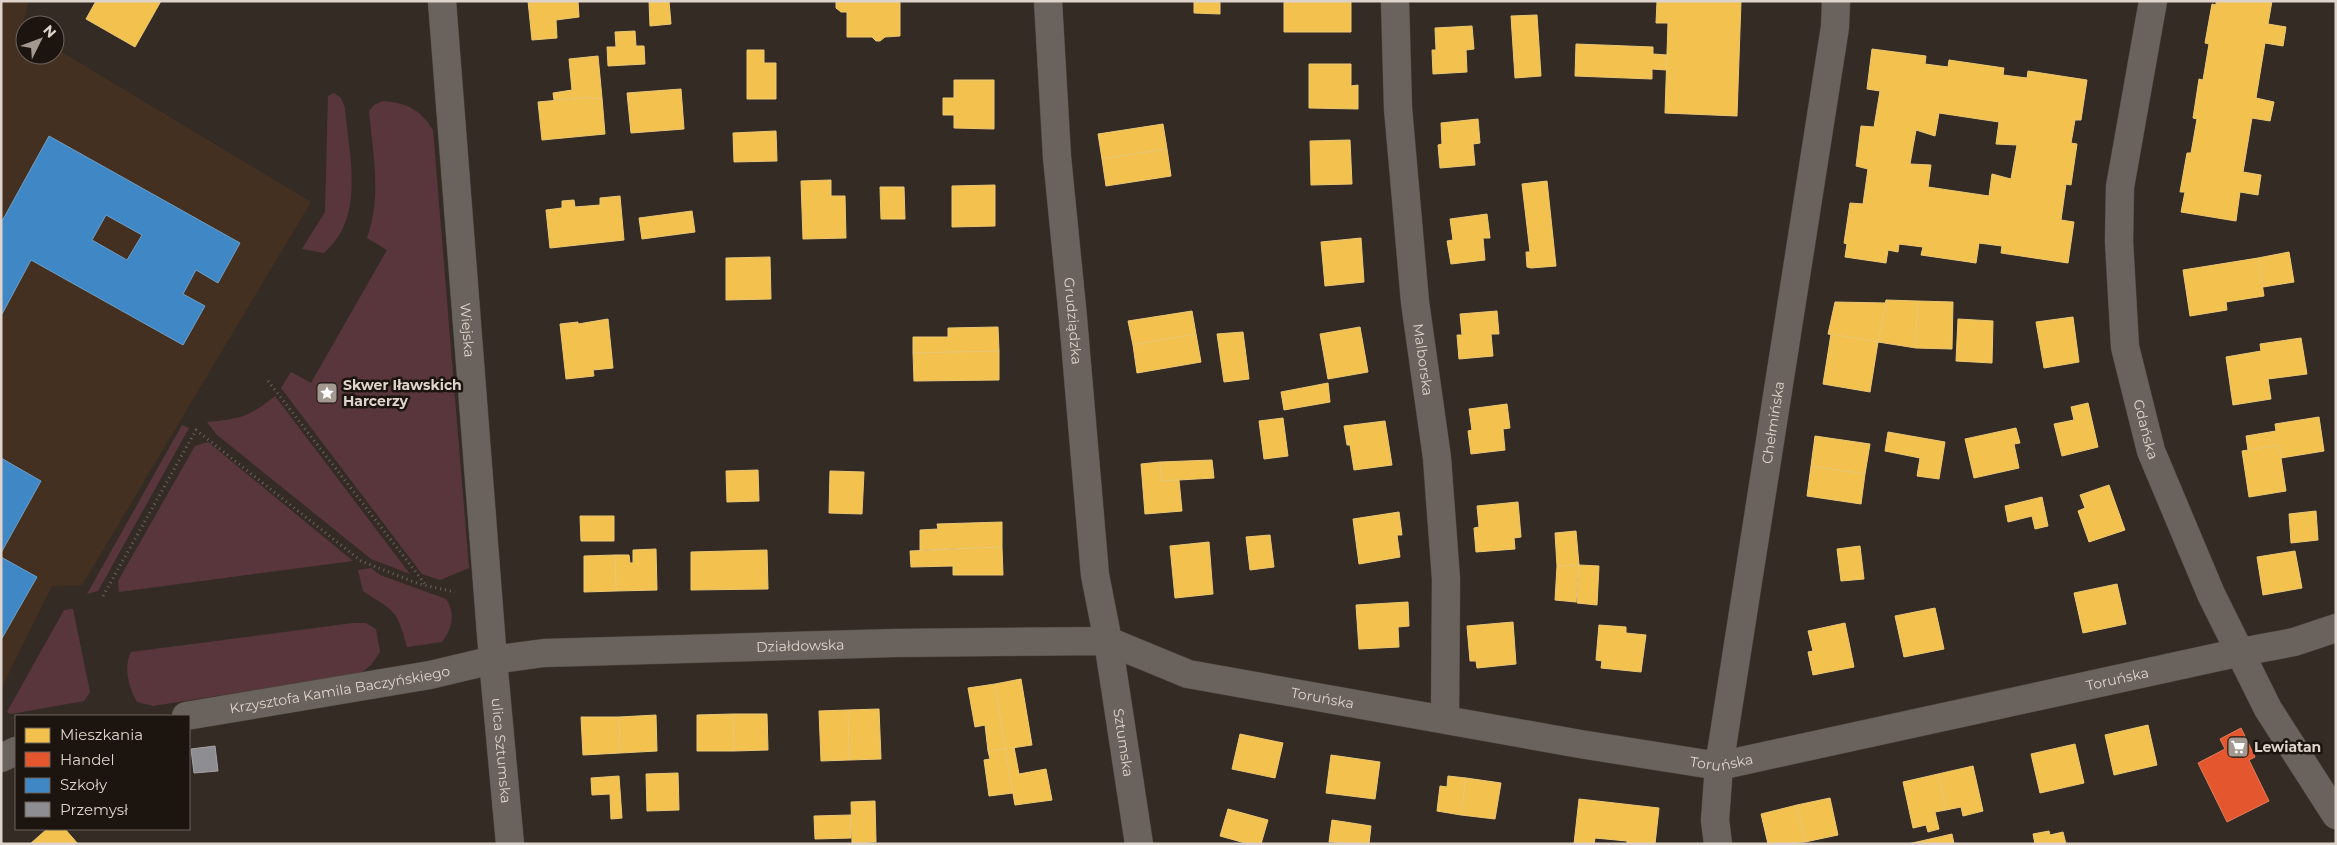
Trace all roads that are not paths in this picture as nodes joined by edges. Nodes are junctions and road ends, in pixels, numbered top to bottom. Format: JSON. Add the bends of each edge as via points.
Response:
{"nodes":[{"id":1,"x":442,"y":1,"type":"edge"},
{"id":2,"x":1048,"y":1,"type":"edge"},
{"id":3,"x":1394,"y":1,"type":"edge"},
{"id":4,"x":1836,"y":1,"type":"edge"},
{"id":5,"x":2153,"y":1,"type":"edge"},
{"id":6,"x":2336,"y":628,"type":"edge"},
{"id":7,"x":1108,"y":641,"type":"junction"},
{"id":8,"x":2241,"y":652,"type":"junction"},
{"id":9,"x":492,"y":660,"type":"junction"},
{"id":10,"x":190,"y":715,"type":"edge"},
{"id":11,"x":1445,"y":718,"type":"junction"},
{"id":12,"x":15,"y":751,"type":"edge"},
{"id":13,"x":1,"y":758,"type":"edge"},
{"id":14,"x":1719,"y":766,"type":"junction"},
{"id":15,"x":2336,"y":815,"type":"edge"},
{"id":16,"x":510,"y":844,"type":"edge"},
{"id":17,"x":1139,"y":844,"type":"edge"},
{"id":18,"x":1718,"y":844,"type":"edge"}],
"edges":[{"from":1,"to":9,"type":"street","name":"Wiejska"},
{"from":2,"to":7,"type":"street","name":"Grudziądzka","via":[[1056,157],[1095,575]]},
{"from":3,"to":11,"type":"street","name":"Malborska","via":[[1398,108],[1412,273],[1437,458],[1445,560]]},
{"from":4,"to":14,"type":"street","name":"Chełmińska","via":[[1835,27]]},
{"from":5,"to":8,"type":"street","name":"Gdańska","via":[[2120,187],[2119,241],[2125,347],[2151,451],[2211,594]]},
{"from":6,"to":8,"type":"street","name":"Toruńska","via":[[2294,642]]},
{"from":7,"to":9,"type":"street","name":"Działdowska","via":[[602,651],[544,653]]},
{"from":7,"to":11,"type":"street","name":"Toruńska","via":[[1188,674]]},
{"from":7,"to":17,"type":"street","name":"Sztumska"},
{"from":8,"to":14,"type":"street","name":"Toruńska"},
{"from":8,"to":15,"type":"street","name":"Gdańska","via":[[2268,709]]},
{"from":9,"to":10,"type":"street","name":"Krzysztofa Kamila Baczyńskiego","via":[[430,675]]},
{"from":9,"to":16,"type":"street","name":"ulica Sztumska"},
{"from":11,"to":14,"type":"street","name":"Toruńska"},
{"from":12,"to":13,"type":"street"},
{"from":14,"to":18,"type":"street","name":"Chełmińska","via":[[1715,820]]}]}
